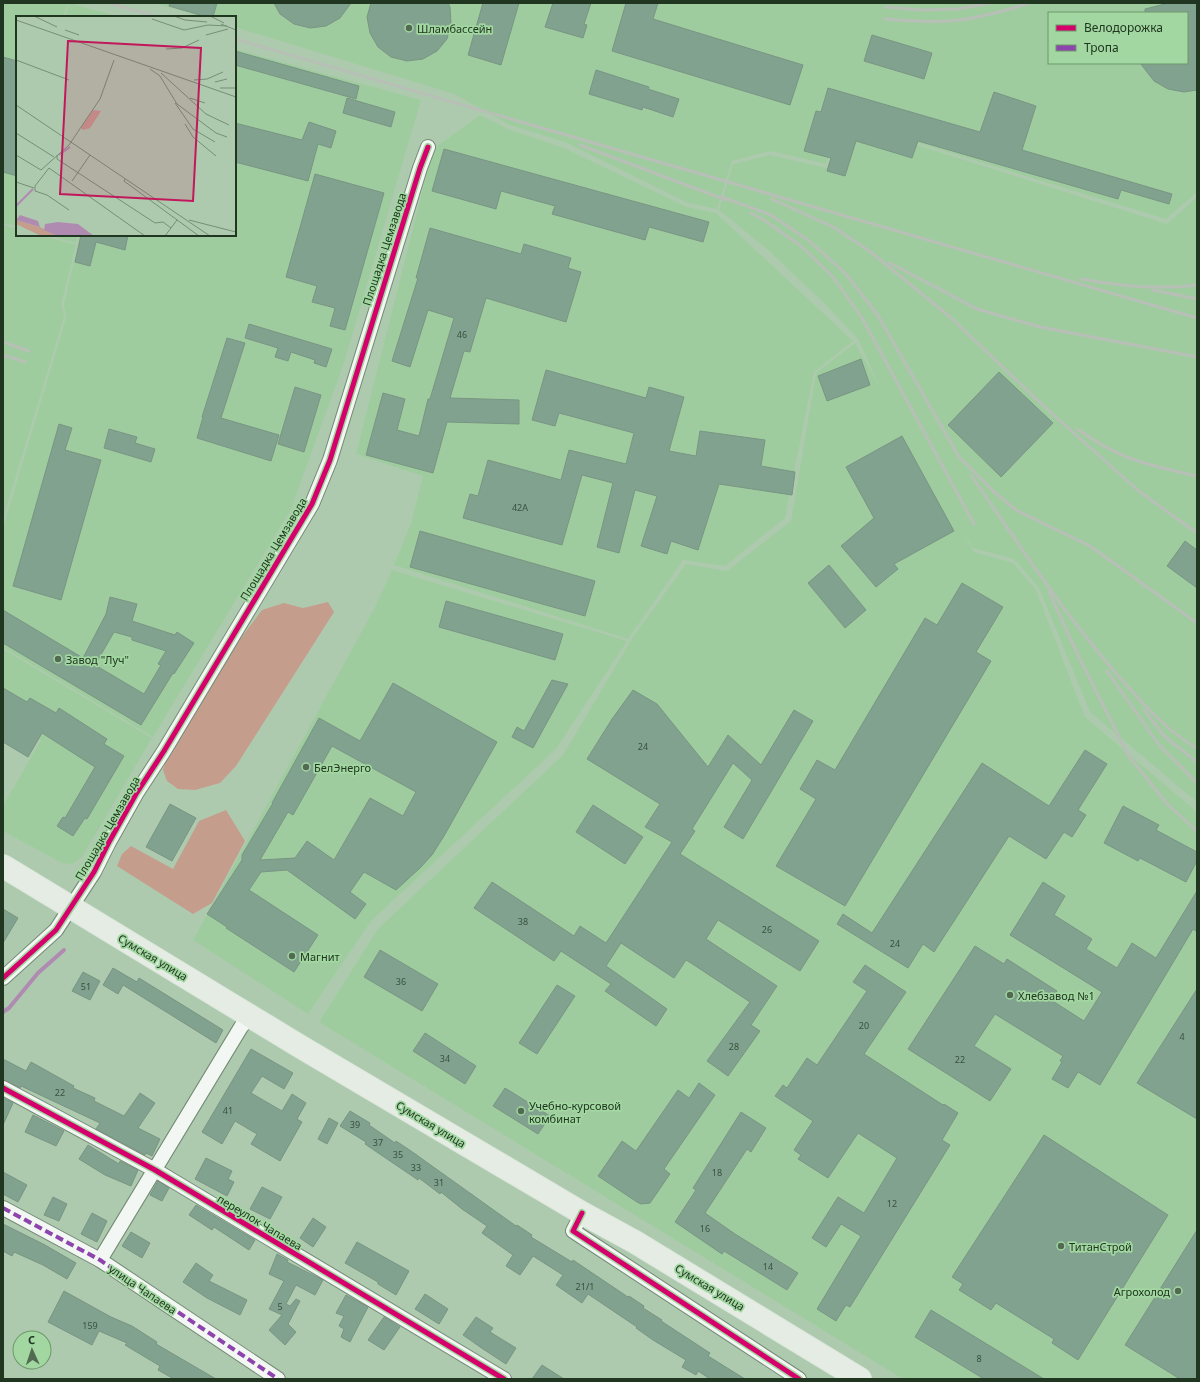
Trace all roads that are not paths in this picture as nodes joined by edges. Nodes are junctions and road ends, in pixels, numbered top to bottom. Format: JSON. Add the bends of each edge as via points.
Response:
{"nodes":[{"id":1,"x":428,"y":147,"type":"dead end"},
{"id":2,"x":3,"y":866,"type":"edge"},
{"id":3,"x":71,"y":907,"type":"junction"},
{"id":4,"x":3,"y":978,"type":"edge"},
{"id":5,"x":250,"y":1016,"type":"junction"},
{"id":6,"x":3,"y":1088,"type":"edge"},
{"id":7,"x":155,"y":1170,"type":"junction"},
{"id":8,"x":3,"y":1208,"type":"edge"},
{"id":9,"x":582,"y":1213,"type":"junction"},
{"id":10,"x":100,"y":1260,"type":"junction"},
{"id":11,"x":278,"y":1379,"type":"edge"},
{"id":12,"x":504,"y":1379,"type":"edge"},
{"id":13,"x":799,"y":1379,"type":"edge"},
{"id":14,"x":860,"y":1379,"type":"edge"}],
"edges":[{"from":1,"to":3,"type":"street","name":"Площадка Цемзавода","via":[[330,460],[312,504],[136,794],[94,872]]},
{"from":2,"to":3,"type":"main road","name":"Сумская улица"},
{"from":3,"to":4,"type":"street","name":"Площадка Цемзавода","via":[[56,930]]},
{"from":3,"to":5,"type":"main road","name":"Сумская улица"},
{"from":5,"to":7,"type":"street"},
{"from":5,"to":9,"type":"main road","name":"Сумская улица"},
{"from":6,"to":7,"type":"street","name":"переулок Чапаева"},
{"from":7,"to":10,"type":"street"},
{"from":7,"to":12,"type":"street","name":"переулок Чапаева"},
{"from":8,"to":10,"type":"street","name":"улица Чапаева"},
{"from":9,"to":13,"type":"street","via":[[573,1231]]},
{"from":9,"to":14,"type":"main road","name":"Сумская улица","via":[[635,1242]]},
{"from":10,"to":11,"type":"street","name":"улица Чапаева"}]}
